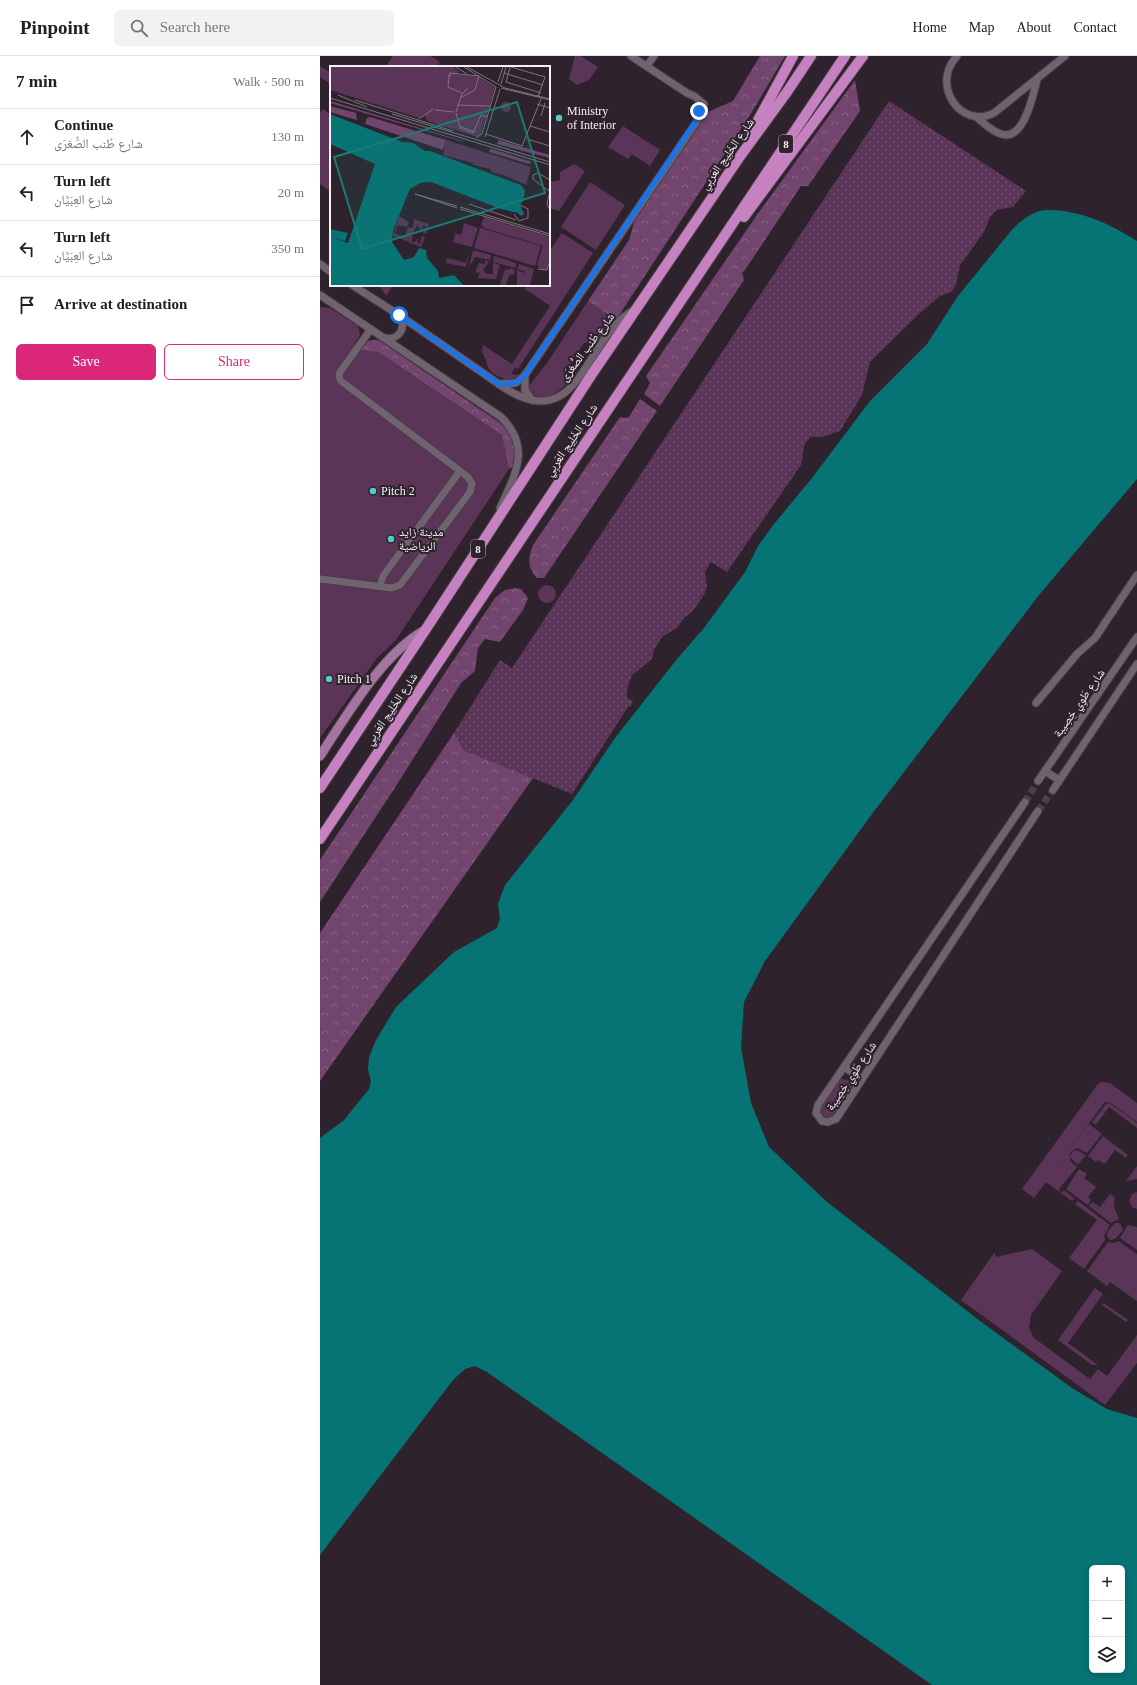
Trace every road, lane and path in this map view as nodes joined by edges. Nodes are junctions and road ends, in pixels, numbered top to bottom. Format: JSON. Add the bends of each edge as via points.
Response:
{"nodes":[{"id":1,"x":631,"y":56,"type":"edge"},
{"id":2,"x":654,"y":56,"type":"edge"},
{"id":3,"x":793,"y":56,"type":"edge"},
{"id":4,"x":811,"y":56,"type":"edge"},
{"id":5,"x":845,"y":56,"type":"edge"},
{"id":6,"x":863,"y":56,"type":"edge"},
{"id":7,"x":957,"y":56,"type":"edge"},
{"id":8,"x":1065,"y":56,"type":"edge"},
{"id":9,"x":647,"y":66,"type":"junction"},
{"id":10,"x":1037,"y":79,"type":"junction"},
{"id":11,"x":975,"y":116,"type":"junction"},
{"id":12,"x":741,"y":155,"type":"junction"},
{"id":13,"x":727,"y":233,"type":"junction"},
{"id":14,"x":320,"y":264,"type":"edge"},
{"id":15,"x":330,"y":271,"type":"edge"},
{"id":16,"x":354,"y":286,"type":"edge"},
{"id":17,"x":320,"y":295,"type":"edge"},
{"id":18,"x":331,"y":303,"type":"junction"},
{"id":19,"x":320,"y":304,"type":"edge"},
{"id":20,"x":636,"y":309,"type":"junction"},
{"id":21,"x":399,"y":315,"type":"junction"},
{"id":22,"x":371,"y":329,"type":"junction"},
{"id":23,"x":383,"y":337,"type":"junction"},
{"id":24,"x":525,"y":375,"type":"junction"},
{"id":25,"x":499,"y":384,"type":"junction"},
{"id":26,"x":533,"y":401,"type":"junction"},
{"id":27,"x":460,"y":471,"type":"junction"},
{"id":28,"x":492,"y":526,"type":"junction"},
{"id":29,"x":1137,"y":575,"type":"edge"},
{"id":30,"x":320,"y":579,"type":"edge"},
{"id":31,"x":380,"y":586,"type":"junction"},
{"id":32,"x":426,"y":629,"type":"junction"},
{"id":33,"x":1137,"y":637,"type":"edge"},
{"id":34,"x":1137,"y":664,"type":"edge"},
{"id":35,"x":1036,"y":704,"type":"dead end"},
{"id":36,"x":320,"y":756,"type":"edge"},
{"id":37,"x":1045,"y":771,"type":"junction"},
{"id":38,"x":1059,"y":780,"type":"junction"},
{"id":39,"x":1038,"y":781,"type":"tunnel mouth"},
{"id":40,"x":320,"y":788,"type":"edge"},
{"id":41,"x":1053,"y":790,"type":"tunnel mouth"},
{"id":42,"x":1025,"y":802,"type":"tunnel mouth"},
{"id":43,"x":1038,"y":811,"type":"tunnel mouth"},
{"id":44,"x":320,"y":839,"type":"edge"},
{"id":45,"x":844,"y":1067,"type":"junction"},
{"id":46,"x":862,"y":1079,"type":"junction"}],
"edges":[{"from":1,"to":9,"type":"street"},
{"from":2,"to":9,"type":"street"},
{"from":3,"to":12,"type":"highway","via":[[764,106]]},
{"from":4,"to":12,"type":"highway","name":"شارع الخَلِيج العَربِي","number":"8"},
{"from":5,"to":13,"type":"highway","name":"شارع الخَلِيج العَربِي","number":"8"},
{"from":6,"to":13,"type":"highway","via":[[750,210]]},
{"from":7,"to":11,"type":"street","via":[[948,67],[946,88],[954,104],[967,114]]},
{"from":8,"to":10,"type":"street"},
{"from":9,"to":24,"type":"street","via":[[687,93],[699,106],[696,121]]},
{"from":10,"to":11,"type":"street","via":[[994,113],[985,117]]},
{"from":10,"to":11,"type":"street","via":[[1026,118],[1012,133],[999,134]]},
{"from":12,"to":20,"type":"highway","name":"شارع الخَلِيج العَربِي","number":"8"},
{"from":13,"to":44,"type":"highway","name":"شارع الخَلِيج العَربِي","number":"8"},
{"from":14,"to":15,"type":"street"},
{"from":16,"to":21,"type":"street","name":"شارع طُنب الصُّغرَى"},
{"from":17,"to":18,"type":"street"},
{"from":18,"to":19,"type":"street"},
{"from":18,"to":22,"type":"street"},
{"from":20,"to":26,"type":"street","name":"شارع طُنب الصُّغرَى","via":[[623,317],[613,328],[569,390],[552,400]]},
{"from":20,"to":28,"type":"highway","name":"شارع الخَلِيج العَربِي","number":"8"},
{"from":21,"to":23,"type":"street","via":[[403,326],[400,333],[394,338]]},
{"from":21,"to":25,"type":"street","name":"شارع طُنب الصُّغرَى"},
{"from":22,"to":23,"type":"street"},
{"from":22,"to":27,"type":"street","via":[[340,372],[341,381]]},
{"from":23,"to":28,"type":"street","via":[[501,417],[513,431],[518,449],[517,468]]},
{"from":24,"to":25,"type":"street","via":[[516,383]]},
{"from":24,"to":26,"type":"street","via":[[525,390]]},
{"from":25,"to":26,"type":"street","name":"شارع طُنب الصُّغرَى","via":[[516,395]]},
{"from":27,"to":31,"type":"street","via":[[383,576]]},
{"from":27,"to":31,"type":"street","via":[[470,479],[470,492],[402,584],[395,588]]},
{"from":28,"to":32,"type":"highway","name":"شارع الخَلِيج العَربِي","number":"8"},
{"from":29,"to":35,"type":"street","via":[[1095,638],[1077,654]]},
{"from":30,"to":31,"type":"street"},
{"from":32,"to":36,"type":"main road","via":[[404,644],[366,688]]},
{"from":32,"to":40,"type":"highway","name":"شارع الخَلِيج العَربِي","number":"8"},
{"from":33,"to":37,"type":"street","name":"شارع طَوِي خِصِيبة"},
{"from":34,"to":38,"type":"street"},
{"from":37,"to":38,"type":"street"},
{"from":37,"to":39,"type":"street","name":"شارع طَوِي خِصِيبة"},
{"from":38,"to":41,"type":"street"},
{"from":42,"to":45,"type":"street","name":"شارع طَوِي خِصِيبة"},
{"from":43,"to":46,"type":"street","name":"شارع طَوِي خِصِيبة"},
{"from":45,"to":46,"type":"street"},
{"from":45,"to":46,"type":"street","name":"شارع طَوِي خِصِيبة","via":[[818,1105],[816,1113],[820,1119],[828,1122],[836,1119]]}]}
